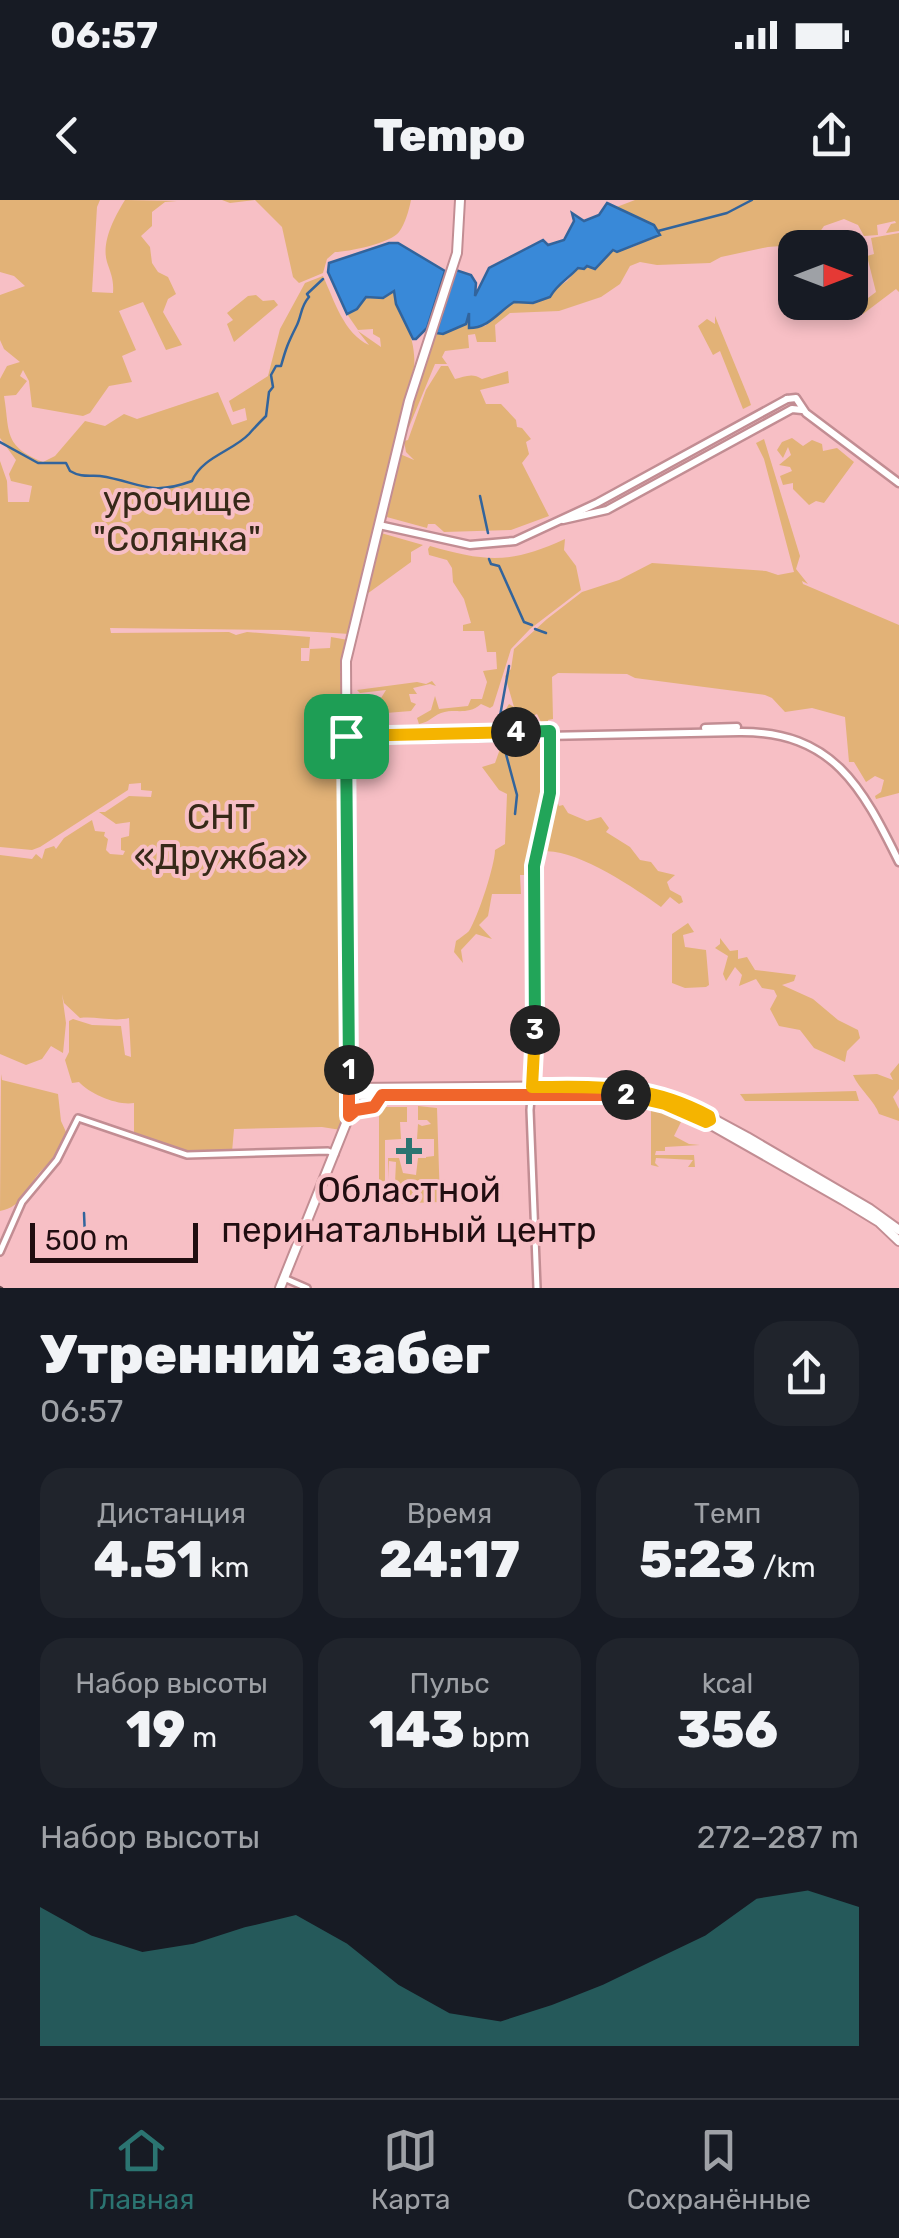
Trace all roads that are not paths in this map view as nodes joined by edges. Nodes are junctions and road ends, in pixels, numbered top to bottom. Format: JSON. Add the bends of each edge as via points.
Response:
{"nodes":[{"id":1,"x":460,"y":200,"type":"edge"},
{"id":2,"x":797,"y":408,"type":"junction"},
{"id":3,"x":729,"y":432,"type":"junction"},
{"id":4,"x":735,"y":442,"type":"junction"},
{"id":5,"x":644,"y":479,"type":"junction"},
{"id":6,"x":899,"y":483,"type":"edge"},
{"id":7,"x":650,"y":489,"type":"junction"},
{"id":8,"x":565,"y":518,"type":"junction"},
{"id":9,"x":379,"y":525,"type":"junction"},
{"id":10,"x":550,"y":733,"type":"junction"},
{"id":11,"x":346,"y":738,"type":"junction"},
{"id":12,"x":899,"y":853,"type":"edge"},
{"id":13,"x":899,"y":862,"type":"edge"},
{"id":14,"x":531,"y":1090,"type":"junction"},
{"id":15,"x":349,"y":1092,"type":"junction"},
{"id":16,"x":378,"y":1093,"type":"junction"},
{"id":17,"x":352,"y":1113,"type":"junction"},
{"id":18,"x":335,"y":1154,"type":"junction"},
{"id":19,"x":888,"y":1225,"type":"edge"},
{"id":20,"x":899,"y":1241,"type":"edge"},
{"id":21,"x":0,"y":1252,"type":"edge"},
{"id":22,"x":282,"y":1283,"type":"edge"},
{"id":23,"x":307,"y":1288,"type":"edge"},
{"id":24,"x":537,"y":1288,"type":"edge"}],
"edges":[{"from":1,"to":9,"type":"main road","via":[[455,260],[408,400]]},
{"from":2,"to":3,"type":"main road","via":[[786,406],[788,399]]},
{"from":2,"to":4,"type":"main road"},
{"from":2,"to":6,"type":"main road"},
{"from":3,"to":4,"type":"main road"},
{"from":3,"to":5,"type":"main road"},
{"from":4,"to":7,"type":"main road"},
{"from":5,"to":7,"type":"main road"},
{"from":5,"to":8,"type":"main road"},
{"from":7,"to":8,"type":"main road","via":[[602,512]]},
{"from":8,"to":9,"type":"main road","via":[[508,543],[480,545]]},
{"from":9,"to":11,"type":"main road","via":[[346,661]]},
{"from":10,"to":11,"type":"main road"},
{"from":10,"to":12,"type":"main road","via":[[756,727],[796,734],[852,771]]},
{"from":10,"to":13,"type":"main road","via":[[756,732],[794,738],[848,774]]},
{"from":10,"to":14,"type":"street","via":[[550,793],[534,866]]},
{"from":11,"to":15,"type":"main road"},
{"from":14,"to":16,"type":"main road"},
{"from":14,"to":19,"type":"main road","via":[[640,1089],[676,1100]]},
{"from":14,"to":24,"type":"street"},
{"from":15,"to":16,"type":"main road"},
{"from":15,"to":17,"type":"main road"},
{"from":16,"to":17,"type":"main road","via":[[374,1107]]},
{"from":17,"to":18,"type":"main road"},
{"from":18,"to":21,"type":"street","via":[[188,1155],[80,1118],[22,1202]]},
{"from":18,"to":22,"type":"main road"},
{"from":19,"to":20,"type":"main road"},
{"from":22,"to":23,"type":"street"}]}
